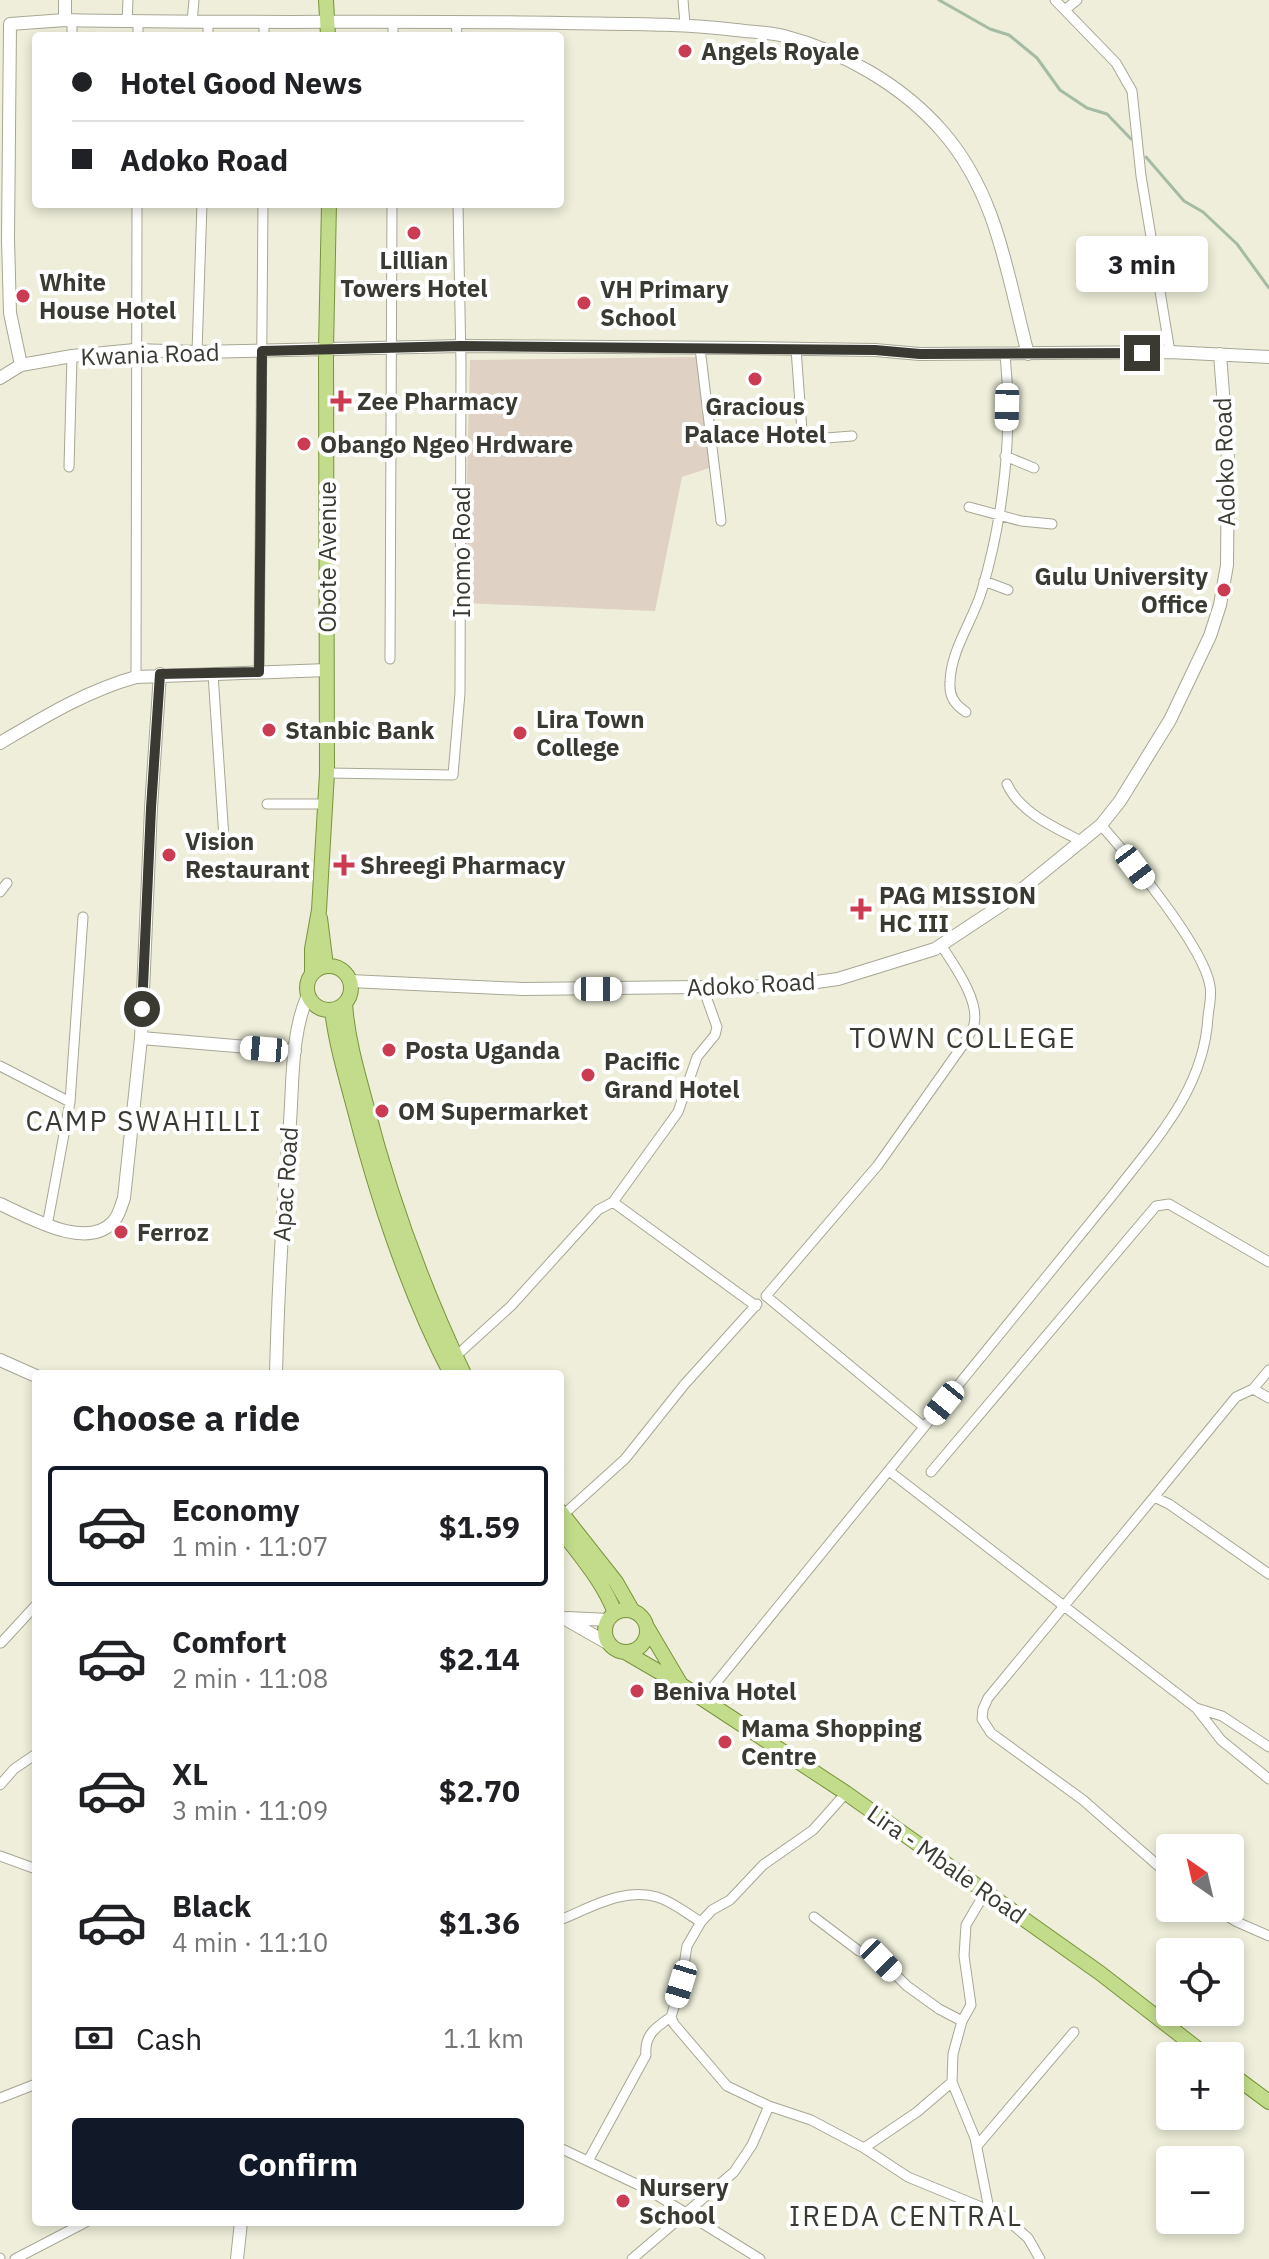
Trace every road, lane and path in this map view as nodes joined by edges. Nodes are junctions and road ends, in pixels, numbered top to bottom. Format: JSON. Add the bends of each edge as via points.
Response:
{"nodes":[{"id":1,"x":65,"y":0,"type":"edge"},
{"id":2,"x":128,"y":0,"type":"edge"},
{"id":3,"x":194,"y":0,"type":"edge"},
{"id":4,"x":683,"y":0,"type":"edge"},
{"id":5,"x":1055,"y":0,"type":"edge"},
{"id":6,"x":1077,"y":0,"type":"edge"},
{"id":7,"x":327,"y":1,"type":"edge"},
{"id":8,"x":1066,"y":9,"type":"junction"},
{"id":9,"x":68,"y":20,"type":"junction"},
{"id":10,"x":393,"y":21,"type":"junction"},
{"id":11,"x":456,"y":21,"type":"junction"},
{"id":12,"x":192,"y":22,"type":"junction"},
{"id":13,"x":264,"y":22,"type":"junction"},
{"id":14,"x":5,"y":24,"type":"edge"},
{"id":15,"x":685,"y":24,"type":"junction"},
{"id":16,"x":135,"y":27,"type":"edge"},
{"id":17,"x":208,"y":29,"type":"edge"},
{"id":18,"x":328,"y":29,"type":"edge"},
{"id":19,"x":71,"y":32,"type":"edge"},
{"id":20,"x":264,"y":32,"type":"edge"},
{"id":21,"x":393,"y":32,"type":"edge"},
{"id":22,"x":457,"y":32,"type":"edge"},
{"id":23,"x":4,"y":174,"type":"edge"},
{"id":24,"x":137,"y":208,"type":"edge"},
{"id":25,"x":202,"y":208,"type":"edge"},
{"id":26,"x":263,"y":208,"type":"edge"},
{"id":27,"x":329,"y":208,"type":"edge"},
{"id":28,"x":392,"y":208,"type":"edge"},
{"id":29,"x":458,"y":208,"type":"edge"},
{"id":30,"x":5,"y":315,"type":"edge"},
{"id":31,"x":461,"y":346,"type":"junction"},
{"id":32,"x":392,"y":348,"type":"junction"},
{"id":33,"x":700,"y":348,"type":"junction"},
{"id":34,"x":326,"y":349,"type":"junction"},
{"id":35,"x":796,"y":349,"type":"junction"},
{"id":36,"x":135,"y":350,"type":"junction"},
{"id":37,"x":262,"y":351,"type":"junction"},
{"id":38,"x":197,"y":352,"type":"junction"},
{"id":39,"x":1170,"y":352,"type":"junction"},
{"id":40,"x":1005,"y":354,"type":"junction"},
{"id":41,"x":1028,"y":354,"type":"junction"},
{"id":42,"x":1220,"y":354,"type":"junction"},
{"id":43,"x":72,"y":356,"type":"junction"},
{"id":44,"x":1269,"y":357,"type":"edge"},
{"id":45,"x":21,"y":365,"type":"junction"},
{"id":46,"x":0,"y":378,"type":"edge"},
{"id":47,"x":852,"y":436,"type":"dead end"},
{"id":48,"x":1005,"y":456,"type":"junction"},
{"id":49,"x":69,"y":467,"type":"dead end"},
{"id":50,"x":1034,"y":468,"type":"dead end"},
{"id":51,"x":969,"y":507,"type":"dead end"},
{"id":52,"x":997,"y":516,"type":"junction"},
{"id":53,"x":721,"y":521,"type":"dead end"},
{"id":54,"x":1052,"y":524,"type":"dead end"},
{"id":55,"x":984,"y":581,"type":"junction"},
{"id":56,"x":1008,"y":590,"type":"dead end"},
{"id":57,"x":390,"y":659,"type":"dead end"},
{"id":58,"x":327,"y":670,"type":"junction"},
{"id":59,"x":259,"y":672,"type":"junction"},
{"id":60,"x":160,"y":674,"type":"junction"},
{"id":61,"x":213,"y":674,"type":"junction"},
{"id":62,"x":136,"y":677,"type":"junction"},
{"id":63,"x":966,"y":712,"type":"dead end"},
{"id":64,"x":0,"y":743,"type":"edge"},
{"id":65,"x":327,"y":773,"type":"junction"},
{"id":66,"x":1007,"y":784,"type":"dead end"},
{"id":67,"x":267,"y":804,"type":"dead end"},
{"id":68,"x":327,"y":804,"type":"junction"},
{"id":69,"x":1101,"y":825,"type":"junction"},
{"id":70,"x":224,"y":838,"type":"dead end"},
{"id":71,"x":1083,"y":842,"type":"junction"},
{"id":72,"x":7,"y":883,"type":"dead end"},
{"id":73,"x":0,"y":892,"type":"edge"},
{"id":74,"x":83,"y":917,"type":"dead end"},
{"id":75,"x":941,"y":945,"type":"junction"},
{"id":76,"x":319,"y":970,"type":"junction"},
{"id":77,"x":350,"y":981,"type":"junction"},
{"id":78,"x":703,"y":988,"type":"junction"},
{"id":79,"x":308,"y":995,"type":"junction"},
{"id":80,"x":338,"y":1006,"type":"junction"},
{"id":81,"x":141,"y":1038,"type":"junction"},
{"id":82,"x":295,"y":1051,"type":"junction"},
{"id":83,"x":0,"y":1066,"type":"edge"},
{"id":84,"x":70,"y":1102,"type":"junction"},
{"id":85,"x":613,"y":1202,"type":"junction"},
{"id":86,"x":0,"y":1204,"type":"edge"},
{"id":87,"x":47,"y":1226,"type":"junction"},
{"id":88,"x":1269,"y":1262,"type":"edge"},
{"id":89,"x":766,"y":1296,"type":"junction"},
{"id":90,"x":756,"y":1306,"type":"junction"},
{"id":91,"x":0,"y":1360,"type":"edge"},
{"id":92,"x":450,"y":1364,"type":"edge"},
{"id":93,"x":276,"y":1370,"type":"edge"},
{"id":94,"x":1269,"y":1370,"type":"edge"},
{"id":95,"x":32,"y":1374,"type":"edge"},
{"id":96,"x":1253,"y":1389,"type":"junction"},
{"id":97,"x":1269,"y":1398,"type":"edge"},
{"id":98,"x":924,"y":1427,"type":"junction"},
{"id":99,"x":889,"y":1471,"type":"junction"},
{"id":100,"x":931,"y":1472,"type":"dead end"},
{"id":101,"x":1154,"y":1497,"type":"junction"},
{"id":102,"x":564,"y":1515,"type":"edge"},
{"id":103,"x":564,"y":1522,"type":"edge"},
{"id":104,"x":1269,"y":1574,"type":"edge"},
{"id":105,"x":611,"y":1586,"type":"junction"},
{"id":106,"x":1064,"y":1608,"type":"junction"},
{"id":107,"x":32,"y":1609,"type":"edge"},
{"id":108,"x":632,"y":1610,"type":"junction"},
{"id":109,"x":612,"y":1616,"type":"junction"},
{"id":110,"x":564,"y":1617,"type":"edge"},
{"id":111,"x":564,"y":1618,"type":"edge"},
{"id":112,"x":647,"y":1627,"type":"junction"},
{"id":113,"x":1,"y":1643,"type":"edge"},
{"id":114,"x":609,"y":1644,"type":"junction"},
{"id":115,"x":625,"y":1652,"type":"junction"},
{"id":116,"x":680,"y":1684,"type":"junction"},
{"id":117,"x":703,"y":1699,"type":"junction"},
{"id":118,"x":1196,"y":1708,"type":"junction"},
{"id":119,"x":1269,"y":1747,"type":"edge"},
{"id":120,"x":32,"y":1757,"type":"edge"},
{"id":121,"x":1269,"y":1779,"type":"edge"},
{"id":122,"x":0,"y":1785,"type":"edge"},
{"id":123,"x":846,"y":1793,"type":"junction"},
{"id":124,"x":0,"y":1856,"type":"edge"},
{"id":125,"x":1156,"y":1864,"type":"edge"},
{"id":126,"x":32,"y":1868,"type":"edge"},
{"id":127,"x":986,"y":1891,"type":"junction"},
{"id":128,"x":814,"y":1917,"type":"dead end"},
{"id":129,"x":564,"y":1918,"type":"edge"},
{"id":130,"x":701,"y":1922,"type":"junction"},
{"id":131,"x":1237,"y":1922,"type":"edge"},
{"id":132,"x":1269,"y":1936,"type":"edge"},
{"id":133,"x":671,"y":2017,"type":"junction"},
{"id":134,"x":962,"y":2021,"type":"junction"},
{"id":135,"x":1074,"y":2032,"type":"dead end"},
{"id":136,"x":1189,"y":2042,"type":"edge"},
{"id":137,"x":952,"y":2082,"type":"junction"},
{"id":138,"x":1244,"y":2083,"type":"edge"},
{"id":139,"x":32,"y":2086,"type":"edge"},
{"id":140,"x":0,"y":2098,"type":"edge"},
{"id":141,"x":1269,"y":2102,"type":"edge"},
{"id":142,"x":769,"y":2106,"type":"junction"},
{"id":143,"x":977,"y":2146,"type":"junction"},
{"id":144,"x":864,"y":2148,"type":"junction"},
{"id":145,"x":564,"y":2150,"type":"edge"},
{"id":146,"x":588,"y":2161,"type":"junction"},
{"id":147,"x":989,"y":2209,"type":"junction"},
{"id":148,"x":687,"y":2214,"type":"junction"},
{"id":149,"x":78,"y":2226,"type":"edge"},
{"id":150,"x":241,"y":2226,"type":"edge"},
{"id":151,"x":15,"y":2259,"type":"edge"},
{"id":152,"x":237,"y":2259,"type":"edge"},
{"id":153,"x":632,"y":2259,"type":"edge"},
{"id":154,"x":760,"y":2259,"type":"edge"},
{"id":155,"x":1040,"y":2259,"type":"edge"}],
"edges":[{"from":1,"to":9,"type":"street"},
{"from":2,"to":16,"type":"street"},
{"from":3,"to":12,"type":"street"},
{"from":4,"to":15,"type":"street"},
{"from":5,"to":8,"type":"street"},
{"from":6,"to":8,"type":"street"},
{"from":7,"to":18,"type":"main road"},
{"from":8,"to":39,"type":"street","via":[[1116,63],[1132,91]]},
{"from":9,"to":14,"type":"street"},
{"from":9,"to":16,"type":"street"},
{"from":9,"to":19,"type":"street"},
{"from":10,"to":11,"type":"street"},
{"from":10,"to":18,"type":"street"},
{"from":10,"to":21,"type":"street"},
{"from":11,"to":15,"type":"street"},
{"from":11,"to":22,"type":"street"},
{"from":12,"to":16,"type":"street"},
{"from":12,"to":17,"type":"street"},
{"from":13,"to":17,"type":"street"},
{"from":13,"to":18,"type":"street"},
{"from":13,"to":20,"type":"street"},
{"from":14,"to":23,"type":"street"},
{"from":15,"to":41,"type":"street","via":[[808,43],[874,75],[928,116],[970,168],[993,214]]},
{"from":23,"to":30,"type":"street"},
{"from":24,"to":36,"type":"street"},
{"from":25,"to":38,"type":"street"},
{"from":26,"to":37,"type":"street"},
{"from":27,"to":34,"type":"main road","name":"Obote Avenue"},
{"from":28,"to":32,"type":"street"},
{"from":29,"to":31,"type":"street","name":"Inomo Road"},
{"from":30,"to":45,"type":"street"},
{"from":31,"to":32,"type":"street"},
{"from":31,"to":33,"type":"street"},
{"from":31,"to":65,"type":"street","name":"Inomo Road","via":[[460,693],[453,775]]},
{"from":32,"to":34,"type":"street"},
{"from":32,"to":57,"type":"street"},
{"from":33,"to":35,"type":"street"},
{"from":33,"to":53,"type":"street"},
{"from":34,"to":37,"type":"street","name":"Kwania Road"},
{"from":34,"to":58,"type":"main road","name":"Obote Avenue"},
{"from":35,"to":40,"type":"street"},
{"from":35,"to":47,"type":"street","via":[[802,431],[813,439]]},
{"from":36,"to":38,"type":"street","name":"Kwania Road"},
{"from":36,"to":43,"type":"street","name":"Kwania Road"},
{"from":36,"to":62,"type":"street"},
{"from":37,"to":38,"type":"street","name":"Kwania Road"},
{"from":37,"to":59,"type":"street"},
{"from":39,"to":41,"type":"street"},
{"from":39,"to":42,"type":"street"},
{"from":40,"to":41,"type":"street"},
{"from":40,"to":48,"type":"street"},
{"from":42,"to":44,"type":"street"},
{"from":42,"to":69,"type":"street","name":"Adoko Road","via":[[1229,473],[1227,565],[1220,605],[1170,720],[1137,778]]},
{"from":43,"to":45,"type":"street","name":"Kwania Road"},
{"from":43,"to":49,"type":"street"},
{"from":45,"to":46,"type":"street"},
{"from":48,"to":50,"type":"street"},
{"from":48,"to":52,"type":"street"},
{"from":51,"to":52,"type":"street"},
{"from":52,"to":54,"type":"street"},
{"from":52,"to":55,"type":"street"},
{"from":55,"to":56,"type":"street"},
{"from":55,"to":63,"type":"street","via":[[951,665],[950,694]]},
{"from":58,"to":59,"type":"street"},
{"from":58,"to":65,"type":"main road","name":"Obote Avenue"},
{"from":59,"to":61,"type":"street"},
{"from":60,"to":61,"type":"street"},
{"from":60,"to":62,"type":"street"},
{"from":60,"to":81,"type":"street"},
{"from":61,"to":70,"type":"street"},
{"from":62,"to":64,"type":"street","via":[[66,704]]},
{"from":65,"to":68,"type":"main road","name":"Obote Avenue"},
{"from":66,"to":71,"type":"street","via":[[1018,802]]},
{"from":67,"to":68,"type":"street"},
{"from":68,"to":76,"type":"main road","name":"Obote Avenue"},
{"from":69,"to":71,"type":"street","name":"Adoko Road"},
{"from":69,"to":98,"type":"street","via":[[1196,948],[1210,986],[1207,1042],[1173,1117]]},
{"from":71,"to":75,"type":"street","name":"Adoko Road"},
{"from":72,"to":73,"type":"street"},
{"from":74,"to":84,"type":"street"},
{"from":75,"to":78,"type":"street","name":"Adoko Road","via":[[838,979]]},
{"from":75,"to":89,"type":"street","via":[[962,979],[975,1023],[878,1165]]},
{"from":76,"to":77,"type":"main road","via":[[340,969]]},
{"from":76,"to":79,"type":"main road"},
{"from":77,"to":78,"type":"street","name":"Adoko Road","via":[[523,989]]},
{"from":77,"to":80,"type":"main road","via":[[351,989]]},
{"from":78,"to":85,"type":"street","via":[[715,1018],[715,1035],[697,1057],[678,1112]]},
{"from":79,"to":80,"type":"main road","via":[[317,1007]]},
{"from":79,"to":82,"type":"street","name":"Apac Road"},
{"from":80,"to":92,"type":"main road","via":[[406,1255]]},
{"from":81,"to":82,"type":"street"},
{"from":81,"to":87,"type":"street","via":[[124,1198],[115,1220],[100,1232],[77,1234]]},
{"from":82,"to":93,"type":"street","name":"Apac Road"},
{"from":83,"to":84,"type":"street"},
{"from":84,"to":87,"type":"street"},
{"from":85,"to":90,"type":"street"},
{"from":85,"to":92,"type":"street","via":[[598,1210]]},
{"from":86,"to":87,"type":"street"},
{"from":88,"to":100,"type":"street","via":[[1169,1204],[1156,1206]]},
{"from":89,"to":90,"type":"street"},
{"from":89,"to":98,"type":"street"},
{"from":90,"to":102,"type":"street","via":[[625,1459]]},
{"from":91,"to":95,"type":"street"},
{"from":94,"to":96,"type":"street"},
{"from":96,"to":97,"type":"street"},
{"from":96,"to":101,"type":"street","via":[[1236,1397]]},
{"from":98,"to":99,"type":"street"},
{"from":99,"to":106,"type":"street"},
{"from":99,"to":117,"type":"street"},
{"from":101,"to":104,"type":"street"},
{"from":101,"to":106,"type":"street"},
{"from":103,"to":105,"type":"main road"},
{"from":105,"to":108,"type":"main road"},
{"from":105,"to":109,"type":"main road"},
{"from":106,"to":118,"type":"street"},
{"from":106,"to":125,"type":"street","via":[[988,1698],[982,1719],[991,1733],[1083,1800]]},
{"from":107,"to":113,"type":"street"},
{"from":108,"to":109,"type":"main road"},
{"from":108,"to":112,"type":"main road"},
{"from":109,"to":110,"type":"street"},
{"from":109,"to":114,"type":"main road","via":[[605,1632]]},
{"from":111,"to":114,"type":"street"},
{"from":112,"to":115,"type":"main road","via":[[642,1645]]},
{"from":112,"to":116,"type":"main road"},
{"from":114,"to":115,"type":"main road"},
{"from":115,"to":116,"type":"main road","name":"Lira - Mbale Road"},
{"from":116,"to":117,"type":"main road","name":"Lira - Mbale Road"},
{"from":117,"to":123,"type":"main road","name":"Lira - Mbale Road"},
{"from":118,"to":119,"type":"street","via":[[1222,1716]]},
{"from":118,"to":121,"type":"street","via":[[1221,1740]]},
{"from":120,"to":122,"type":"street"},
{"from":123,"to":127,"type":"main road","name":"Lira - Mbale Road"},
{"from":123,"to":130,"type":"street","via":[[813,1830],[763,1865]]},
{"from":124,"to":126,"type":"street"},
{"from":127,"to":134,"type":"street","via":[[966,1925],[971,2005]]},
{"from":127,"to":136,"type":"main road","name":"Lira - Mbale Road"},
{"from":128,"to":134,"type":"street"},
{"from":129,"to":130,"type":"street","via":[[606,1900],[640,1894],[660,1897]]},
{"from":130,"to":133,"type":"street","via":[[687,1946]]},
{"from":131,"to":132,"type":"street"},
{"from":133,"to":142,"type":"street","via":[[722,2081]]},
{"from":133,"to":146,"type":"street","via":[[646,2042],[646,2055]]},
{"from":134,"to":137,"type":"street"},
{"from":135,"to":143,"type":"street"},
{"from":137,"to":143,"type":"street"},
{"from":137,"to":144,"type":"street"},
{"from":138,"to":141,"type":"main road"},
{"from":139,"to":140,"type":"street"},
{"from":142,"to":144,"type":"street","via":[[811,2120]]},
{"from":142,"to":148,"type":"street","via":[[734,2172]]},
{"from":143,"to":147,"type":"street"},
{"from":144,"to":147,"type":"street","via":[[908,2177]]},
{"from":145,"to":146,"type":"street"},
{"from":146,"to":148,"type":"street"},
{"from":147,"to":155,"type":"street","via":[[1014,2224]]},
{"from":148,"to":153,"type":"street"},
{"from":148,"to":154,"type":"street"},
{"from":149,"to":151,"type":"street"},
{"from":150,"to":152,"type":"street"}]}
